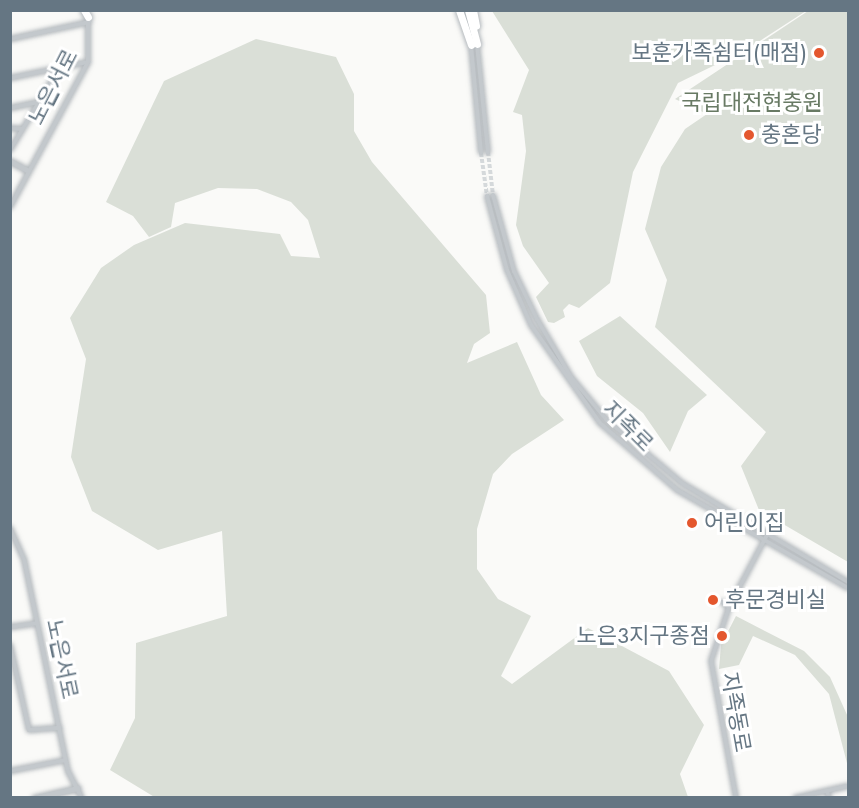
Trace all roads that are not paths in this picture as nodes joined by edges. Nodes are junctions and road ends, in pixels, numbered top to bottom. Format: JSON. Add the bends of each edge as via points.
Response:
{"nodes":[{"id":1,"x":461,"y":10,"type":"edge"},
{"id":2,"x":468,"y":10,"type":"edge"},
{"id":3,"x":473,"y":10,"type":"edge"},
{"id":4,"x":87,"y":14,"type":"edge"},
{"id":5,"x":10,"y":39,"type":"edge"},
{"id":6,"x":474,"y":44,"type":"junction"},
{"id":7,"x":88,"y":62,"type":"junction"},
{"id":8,"x":60,"y":67,"type":"junction"},
{"id":9,"x":10,"y":78,"type":"edge"},
{"id":10,"x":38,"y":102,"type":"junction"},
{"id":11,"x":10,"y":108,"type":"edge"},
{"id":12,"x":10,"y":128,"type":"edge"},
{"id":13,"x":22,"y":129,"type":"junction"},
{"id":14,"x":10,"y":150,"type":"edge"},
{"id":15,"x":488,"y":152,"type":"tunnel mouth"},
{"id":16,"x":481,"y":153,"type":"tunnel mouth"},
{"id":17,"x":10,"y":160,"type":"edge"},
{"id":18,"x":27,"y":170,"type":"junction"},
{"id":19,"x":493,"y":195,"type":"tunnel mouth"},
{"id":20,"x":487,"y":196,"type":"tunnel mouth"},
{"id":21,"x":10,"y":207,"type":"edge"},
{"id":22,"x":10,"y":528,"type":"edge"},
{"id":23,"x":766,"y":535,"type":"junction"},
{"id":24,"x":764,"y":540,"type":"junction"},
{"id":25,"x":849,"y":582,"type":"edge"},
{"id":26,"x":849,"y":588,"type":"edge"},
{"id":27,"x":722,"y":602,"type":"dead end"},
{"id":28,"x":729,"y":607,"type":"junction"},
{"id":29,"x":38,"y":623,"type":"junction"},
{"id":30,"x":10,"y":627,"type":"edge"},
{"id":31,"x":11,"y":646,"type":"edge"},
{"id":32,"x":60,"y":728,"type":"junction"},
{"id":33,"x":66,"y":760,"type":"junction"},
{"id":34,"x":10,"y":771,"type":"edge"},
{"id":35,"x":849,"y":786,"type":"edge"},
{"id":36,"x":78,"y":788,"type":"junction"},
{"id":37,"x":827,"y":791,"type":"junction"},
{"id":38,"x":34,"y":798,"type":"edge"},
{"id":39,"x":82,"y":798,"type":"edge"},
{"id":40,"x":736,"y":798,"type":"edge"},
{"id":41,"x":795,"y":798,"type":"edge"},
{"id":42,"x":829,"y":798,"type":"edge"}],
"edges":[{"from":1,"to":6,"type":"main road"},
{"from":2,"to":6,"type":"main road"},
{"from":3,"to":6,"type":"main road"},
{"from":4,"to":5,"type":"street"},
{"from":4,"to":7,"type":"street","name":"노은서로"},
{"from":6,"to":15,"type":"street"},
{"from":6,"to":16,"type":"street"},
{"from":7,"to":8,"type":"street"},
{"from":7,"to":18,"type":"street","name":"노은서로"},
{"from":8,"to":9,"type":"street"},
{"from":8,"to":10,"type":"street"},
{"from":10,"to":11,"type":"street"},
{"from":10,"to":13,"type":"street"},
{"from":12,"to":13,"type":"street"},
{"from":13,"to":14,"type":"street"},
{"from":17,"to":18,"type":"street"},
{"from":18,"to":21,"type":"street","name":"노은서로"},
{"from":19,"to":23,"type":"street","name":"지족로","via":[[525,297],[586,397],[664,470]]},
{"from":20,"to":24,"type":"street","name":"지족로","via":[[522,306],[581,401],[657,476]]},
{"from":22,"to":29,"type":"street","name":"노은서로","via":[[24,559]]},
{"from":23,"to":24,"type":"street","name":"지족동로"},
{"from":23,"to":25,"type":"street","name":"지족로"},
{"from":24,"to":26,"type":"street","name":"지족로"},
{"from":24,"to":28,"type":"street","name":"지족동로"},
{"from":27,"to":28,"type":"street"},
{"from":28,"to":40,"type":"street","name":"지족동로","via":[[711,672]]},
{"from":29,"to":30,"type":"street"},
{"from":29,"to":32,"type":"street","name":"노은서로"},
{"from":31,"to":32,"type":"street","via":[[28,730]]},
{"from":32,"to":33,"type":"street","name":"노은서로"},
{"from":33,"to":34,"type":"street"},
{"from":33,"to":36,"type":"street","name":"노은서로"},
{"from":35,"to":37,"type":"street"},
{"from":36,"to":38,"type":"street"},
{"from":36,"to":39,"type":"street","name":"노은서로"},
{"from":37,"to":41,"type":"street"},
{"from":37,"to":42,"type":"street"}]}
